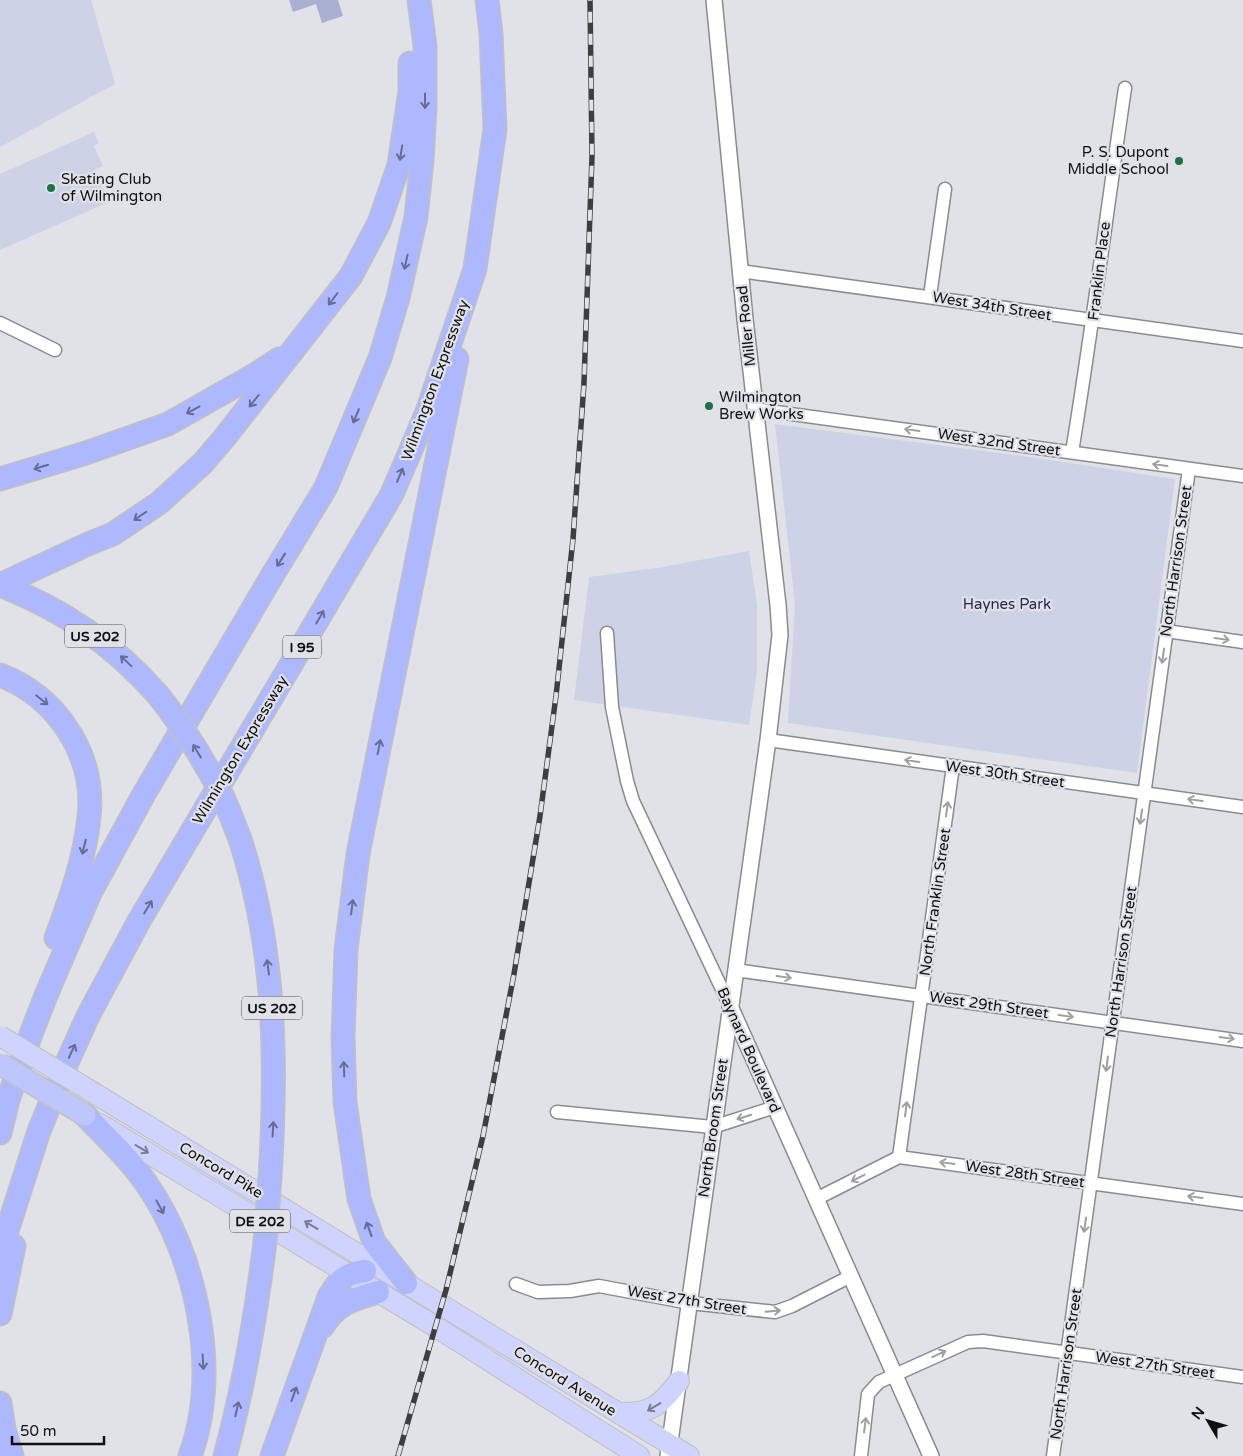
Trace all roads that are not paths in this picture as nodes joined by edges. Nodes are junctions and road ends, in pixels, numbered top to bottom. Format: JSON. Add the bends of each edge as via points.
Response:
{"nodes":[{"id":1,"x":408,"y":0,"type":"edge"},
{"id":2,"x":419,"y":0,"type":"edge"},
{"id":3,"x":487,"y":0,"type":"edge"},
{"id":4,"x":714,"y":0,"type":"edge"},
{"id":5,"x":1125,"y":88,"type":"dead end"},
{"id":6,"x":945,"y":189,"type":"dead end"},
{"id":7,"x":475,"y":269,"type":"junction"},
{"id":8,"x":740,"y":271,"type":"junction"},
{"id":9,"x":930,"y":296,"type":"junction"},
{"id":10,"x":1093,"y":321,"type":"junction"},
{"id":11,"x":0,"y":323,"type":"edge"},
{"id":12,"x":1243,"y":341,"type":"edge"},
{"id":13,"x":294,"y":349,"type":"junction"},
{"id":14,"x":56,"y":350,"type":"dead end"},
{"id":15,"x":755,"y":408,"type":"junction"},
{"id":16,"x":1072,"y":452,"type":"junction"},
{"id":17,"x":1189,"y":469,"type":"junction"},
{"id":18,"x":1243,"y":476,"type":"edge"},
{"id":19,"x":0,"y":480,"type":"edge"},
{"id":20,"x":6,"y":587,"type":"edge"},
{"id":21,"x":1166,"y":631,"type":"junction"},
{"id":22,"x":608,"y":633,"type":"dead end"},
{"id":23,"x":1243,"y":642,"type":"edge"},
{"id":24,"x":0,"y":675,"type":"edge"},
{"id":25,"x":768,"y":740,"type":"junction"},
{"id":26,"x":953,"y":766,"type":"junction"},
{"id":27,"x":1144,"y":793,"type":"junction"},
{"id":28,"x":1243,"y":807,"type":"edge"},
{"id":29,"x":735,"y":970,"type":"junction"},
{"id":30,"x":922,"y":996,"type":"junction"},
{"id":31,"x":730,"y":1006,"type":"junction"},
{"id":32,"x":1112,"y":1022,"type":"junction"},
{"id":33,"x":0,"y":1036,"type":"edge"},
{"id":34,"x":1243,"y":1041,"type":"edge"},
{"id":35,"x":0,"y":1064,"type":"edge"},
{"id":36,"x":775,"y":1107,"type":"junction"},
{"id":37,"x":557,"y":1112,"type":"dead end"},
{"id":38,"x":85,"y":1115,"type":"junction"},
{"id":39,"x":0,"y":1125,"type":"edge"},
{"id":40,"x":713,"y":1127,"type":"junction"},
{"id":41,"x":39,"y":1131,"type":"junction"},
{"id":42,"x":0,"y":1133,"type":"edge"},
{"id":43,"x":899,"y":1157,"type":"junction"},
{"id":44,"x":1091,"y":1183,"type":"junction"},
{"id":45,"x":816,"y":1199,"type":"junction"},
{"id":46,"x":1243,"y":1204,"type":"edge"},
{"id":47,"x":0,"y":1262,"type":"edge"},
{"id":48,"x":357,"y":1273,"type":"junction"},
{"id":49,"x":850,"y":1276,"type":"junction"},
{"id":50,"x":406,"y":1283,"type":"junction"},
{"id":51,"x":516,"y":1284,"type":"dead end"},
{"id":52,"x":378,"y":1292,"type":"junction"},
{"id":53,"x":690,"y":1304,"type":"junction"},
{"id":54,"x":442,"y":1305,"type":"joint"},
{"id":55,"x":0,"y":1314,"type":"edge"},
{"id":56,"x":436,"y":1327,"type":"joint"},
{"id":57,"x":1067,"y":1352,"type":"junction"},
{"id":58,"x":307,"y":1358,"type":"junction"},
{"id":59,"x":894,"y":1375,"type":"junction"},
{"id":60,"x":1243,"y":1377,"type":"edge"},
{"id":61,"x":679,"y":1381,"type":"junction"},
{"id":62,"x":0,"y":1404,"type":"edge"},
{"id":63,"x":618,"y":1413,"type":"junction"},
{"id":64,"x":669,"y":1451,"type":"edge"},
{"id":65,"x":12,"y":1456,"type":"edge"},
{"id":66,"x":190,"y":1456,"type":"edge"},
{"id":67,"x":225,"y":1456,"type":"edge"},
{"id":68,"x":272,"y":1456,"type":"edge"},
{"id":69,"x":639,"y":1456,"type":"edge"},
{"id":70,"x":689,"y":1456,"type":"edge"},
{"id":71,"x":861,"y":1456,"type":"edge"},
{"id":72,"x":931,"y":1456,"type":"edge"},
{"id":73,"x":1053,"y":1456,"type":"edge"}],
"edges":[{"from":1,"to":13,"type":"highway","one_way":true,"via":[[410,91],[399,166],[379,223],[350,276]]},
{"from":2,"to":42,"type":"highway","one_way":true,"via":[[425,46],[425,108],[416,217],[398,298],[380,358],[326,487],[149,786],[90,893],[31,1034]]},
{"from":3,"to":7,"type":"highway","name":"Wilmington Expressway","number":"I 95","via":[[494,129]]},
{"from":4,"to":8,"type":"street","name":"Miller Road"},
{"from":5,"to":10,"type":"street","name":"Franklin Place"},
{"from":6,"to":9,"type":"street"},
{"from":41,"to":7,"type":"highway","name":"Wilmington Expressway","number":"I 95","one_way":true,"via":[[68,1058],[139,921],[392,494],[427,412]]},
{"from":50,"to":7,"type":"highway","one_way":true,"via":[[374,1242],[359,1199],[345,1102],[346,950],[358,854]]},
{"from":8,"to":9,"type":"street","name":"West 34th Street"},
{"from":8,"to":15,"type":"street","name":"Miller Road"},
{"from":9,"to":10,"type":"street","name":"West 34th Street"},
{"from":10,"to":12,"type":"street","name":"West 34th Street"},
{"from":10,"to":16,"type":"street","name":"Franklin Place"},
{"from":11,"to":14,"type":"street"},
{"from":13,"to":19,"type":"highway","one_way":true,"via":[[168,424]]},
{"from":13,"to":20,"type":"highway","one_way":true,"via":[[203,463],[159,503],[113,534]]},
{"from":16,"to":15,"type":"street","name":"West 32nd Street","one_way":true},
{"from":15,"to":25,"type":"street","name":"Miller Road","via":[[779,620]]},
{"from":17,"to":16,"type":"street","name":"West 32nd Street","one_way":true},
{"from":17,"to":18,"type":"street","name":"West 32nd Street"},
{"from":17,"to":21,"type":"street","name":"North Harrison Street"},
{"from":67,"to":20,"type":"highway","number":"US 202","one_way":true,"bridge":true,"via":[[250,1351],[270,1178],[274,1082],[271,995],[258,905],[241,842],[222,796],[180,724],[159,696],[138,672],[88,630],[48,606]]},
{"from":21,"to":23,"type":"street","one_way":true},
{"from":21,"to":27,"type":"street","name":"North Harrison Street","one_way":true},
{"from":22,"to":31,"type":"street","name":"Baynard Boulevard","via":[[612,707],[627,781]]},
{"from":24,"to":39,"type":"highway","one_way":true,"via":[[42,700],[65,725],[85,766],[90,797],[83,851],[60,925],[20,1032]]},
{"from":26,"to":25,"type":"street","name":"West 30th Street","one_way":true},
{"from":25,"to":29,"type":"street","name":"North Broom Street"},
{"from":26,"to":27,"type":"street","name":"West 30th Street"},
{"from":30,"to":26,"type":"street","name":"North Franklin Street","one_way":true},
{"from":28,"to":27,"type":"street","name":"West 30th Street","one_way":true},
{"from":27,"to":32,"type":"street","name":"North Harrison Street","one_way":true},
{"from":29,"to":30,"type":"street","name":"West 29th Street","one_way":true},
{"from":29,"to":31,"type":"street","name":"North Broom Street"},
{"from":30,"to":32,"type":"street","name":"West 29th Street","one_way":true},
{"from":43,"to":30,"type":"street","name":"North Franklin Street","one_way":true},
{"from":31,"to":36,"type":"street","name":"Baynard Boulevard"},
{"from":31,"to":40,"type":"street","name":"North Broom Street"},
{"from":32,"to":34,"type":"street","name":"West 29th Street","one_way":true},
{"from":32,"to":44,"type":"street","name":"North Harrison Street","one_way":true},
{"from":50,"to":33,"type":"main road","name":"Concord Pike","number":"DE 202","one_way":true,"bridge":true},
{"from":35,"to":38,"type":"highway","name":"Concord Pike","number":"DE 202","bridge":true},
{"from":36,"to":40,"type":"street","one_way":true},
{"from":36,"to":45,"type":"street","name":"Baynard Boulevard"},
{"from":37,"to":40,"type":"street"},
{"from":38,"to":48,"type":"main road","name":"Concord Pike","number":"DE 202","one_way":true,"via":[[226,1200]]},
{"from":38,"to":66,"type":"highway","one_way":true,"via":[[146,1183],[172,1230],[192,1282],[202,1338],[204,1389]]},
{"from":40,"to":53,"type":"street","name":"North Broom Street"},
{"from":41,"to":47,"type":"highway","name":"Wilmington Expressway","number":"I 95"},
{"from":41,"to":55,"type":"highway"},
{"from":44,"to":43,"type":"street","name":"West 28th Street","one_way":true},
{"from":43,"to":45,"type":"street","one_way":true},
{"from":46,"to":44,"type":"street","name":"West 28th Street","one_way":true},
{"from":44,"to":57,"type":"street","name":"North Harrison Street","one_way":true},
{"from":45,"to":49,"type":"street","name":"Baynard Boulevard"},
{"from":48,"to":52,"type":"main road","name":"Concord Pike","number":"DE 202"},
{"from":48,"to":58,"type":"highway","via":[[341,1279],[329,1297]]},
{"from":48,"to":64,"type":"main road","via":[[642,1444]]},
{"from":53,"to":49,"type":"street","name":"West 27th Street","one_way":true,"via":[[775,1312]]},
{"from":49,"to":59,"type":"street","name":"Baynard Boulevard"},
{"from":50,"to":54,"type":"main road","name":"Concord Pike","number":"DE 202"},
{"from":51,"to":53,"type":"street","name":"West 27th Street","via":[[538,1292],[598,1286]]},
{"from":52,"to":56,"type":"main road","name":"Concord Pike","number":"DE 202"},
{"from":52,"to":58,"type":"highway","via":[[350,1300],[331,1315]]},
{"from":53,"to":61,"type":"street","name":"North Broom Street"},
{"from":54,"to":63,"type":"main road","name":"Concord Avenue","number":"DE 202"},
{"from":56,"to":69,"type":"main road","name":"Concord Avenue","number":"DE 202"},
{"from":59,"to":57,"type":"street","name":"West 27th Street","one_way":true,"via":[[961,1344],[975,1341]]},
{"from":57,"to":60,"type":"street","name":"West 27th Street"},
{"from":57,"to":73,"type":"street","name":"North Harrison Street"},
{"from":68,"to":58,"type":"highway","one_way":true},
{"from":71,"to":59,"type":"street","name":"West 27th Street","one_way":true,"via":[[868,1394],[879,1382]]},
{"from":59,"to":72,"type":"street","name":"Baynard Boulevard"},
{"from":61,"to":63,"type":"main road","one_way":true,"via":[[654,1408],[635,1414]]},
{"from":61,"to":64,"type":"street","name":"North Broom Street"},
{"from":62,"to":65,"type":"highway"},
{"from":63,"to":64,"type":"main road","name":"Concord Avenue","number":"DE 202"},
{"from":64,"to":70,"type":"main road","name":"Concord Avenue","number":"DE 202"}]}
